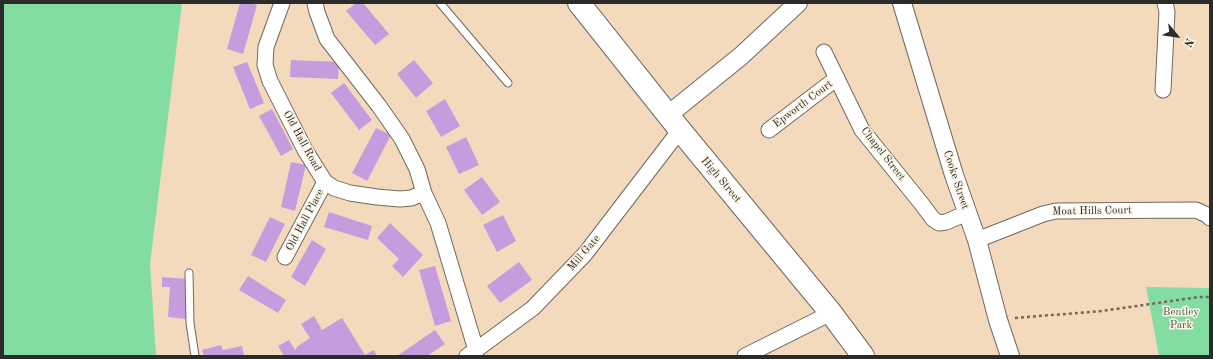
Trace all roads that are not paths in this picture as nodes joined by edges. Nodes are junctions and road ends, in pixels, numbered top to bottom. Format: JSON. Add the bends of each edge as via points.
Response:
{"nodes":[{"id":1,"x":282,"y":3,"type":"edge"},
{"id":2,"x":315,"y":3,"type":"edge"},
{"id":3,"x":440,"y":3,"type":"edge"},
{"id":4,"x":579,"y":3,"type":"edge"},
{"id":5,"x":798,"y":3,"type":"edge"},
{"id":6,"x":902,"y":3,"type":"edge"},
{"id":7,"x":1166,"y":3,"type":"edge"},
{"id":8,"x":824,"y":52,"type":"dead end"},
{"id":9,"x":837,"y":78,"type":"junction"},
{"id":10,"x":508,"y":83,"type":"dead end"},
{"id":11,"x":1163,"y":90,"type":"dead end"},
{"id":12,"x":674,"y":123,"type":"junction"},
{"id":13,"x":769,"y":130,"type":"dead end"},
{"id":14,"x":325,"y":182,"type":"junction"},
{"id":15,"x":424,"y":193,"type":"junction"},
{"id":16,"x":967,"y":213,"type":"junction"},
{"id":17,"x":1210,"y":218,"type":"edge"},
{"id":18,"x":977,"y":240,"type":"junction"},
{"id":19,"x":285,"y":257,"type":"dead end"},
{"id":20,"x":189,"y":273,"type":"dead end"},
{"id":21,"x":830,"y":313,"type":"junction"},
{"id":22,"x":471,"y":353,"type":"edge"},
{"id":23,"x":195,"y":356,"type":"edge"},
{"id":24,"x":745,"y":356,"type":"edge"},
{"id":25,"x":863,"y":356,"type":"edge"},
{"id":26,"x":1010,"y":356,"type":"edge"}],
"edges":[{"from":1,"to":14,"type":"street","name":"Old Hall Road","via":[[266,47],[265,65],[270,81],[305,150]]},
{"from":2,"to":15,"type":"street","via":[[327,39],[402,139],[417,169]]},
{"from":3,"to":10,"type":"lane"},
{"from":4,"to":12,"type":"highway","name":"High Street"},
{"from":5,"to":12,"type":"street"},
{"from":6,"to":16,"type":"street","name":"Cooke Street"},
{"from":7,"to":11,"type":"street"},
{"from":8,"to":9,"type":"street","name":"Chapel Street"},
{"from":9,"to":13,"type":"street","name":"Epworth Court"},
{"from":9,"to":16,"type":"street","name":"Chapel Street","via":[[862,130],[933,220],[939,223],[946,222]]},
{"from":12,"to":21,"type":"highway","name":"High Street"},
{"from":12,"to":22,"type":"street","name":"Mill Gate","via":[[585,254],[533,308]]},
{"from":14,"to":15,"type":"street","name":"Old Hall Road","via":[[350,193],[377,197],[400,199]]},
{"from":14,"to":19,"type":"street","name":"Old Hall Place"},
{"from":15,"to":22,"type":"street","via":[[438,223]]},
{"from":16,"to":18,"type":"street","name":"Cooke Street"},
{"from":17,"to":18,"type":"street","name":"Moat Hills Court","via":[[1196,210],[1056,211],[1042,214]]},
{"from":18,"to":26,"type":"street","name":"Cooke Street"},
{"from":20,"to":23,"type":"lane","via":[[190,323]]},
{"from":21,"to":24,"type":"street"},
{"from":21,"to":25,"type":"highway","name":"High Street"}]}
